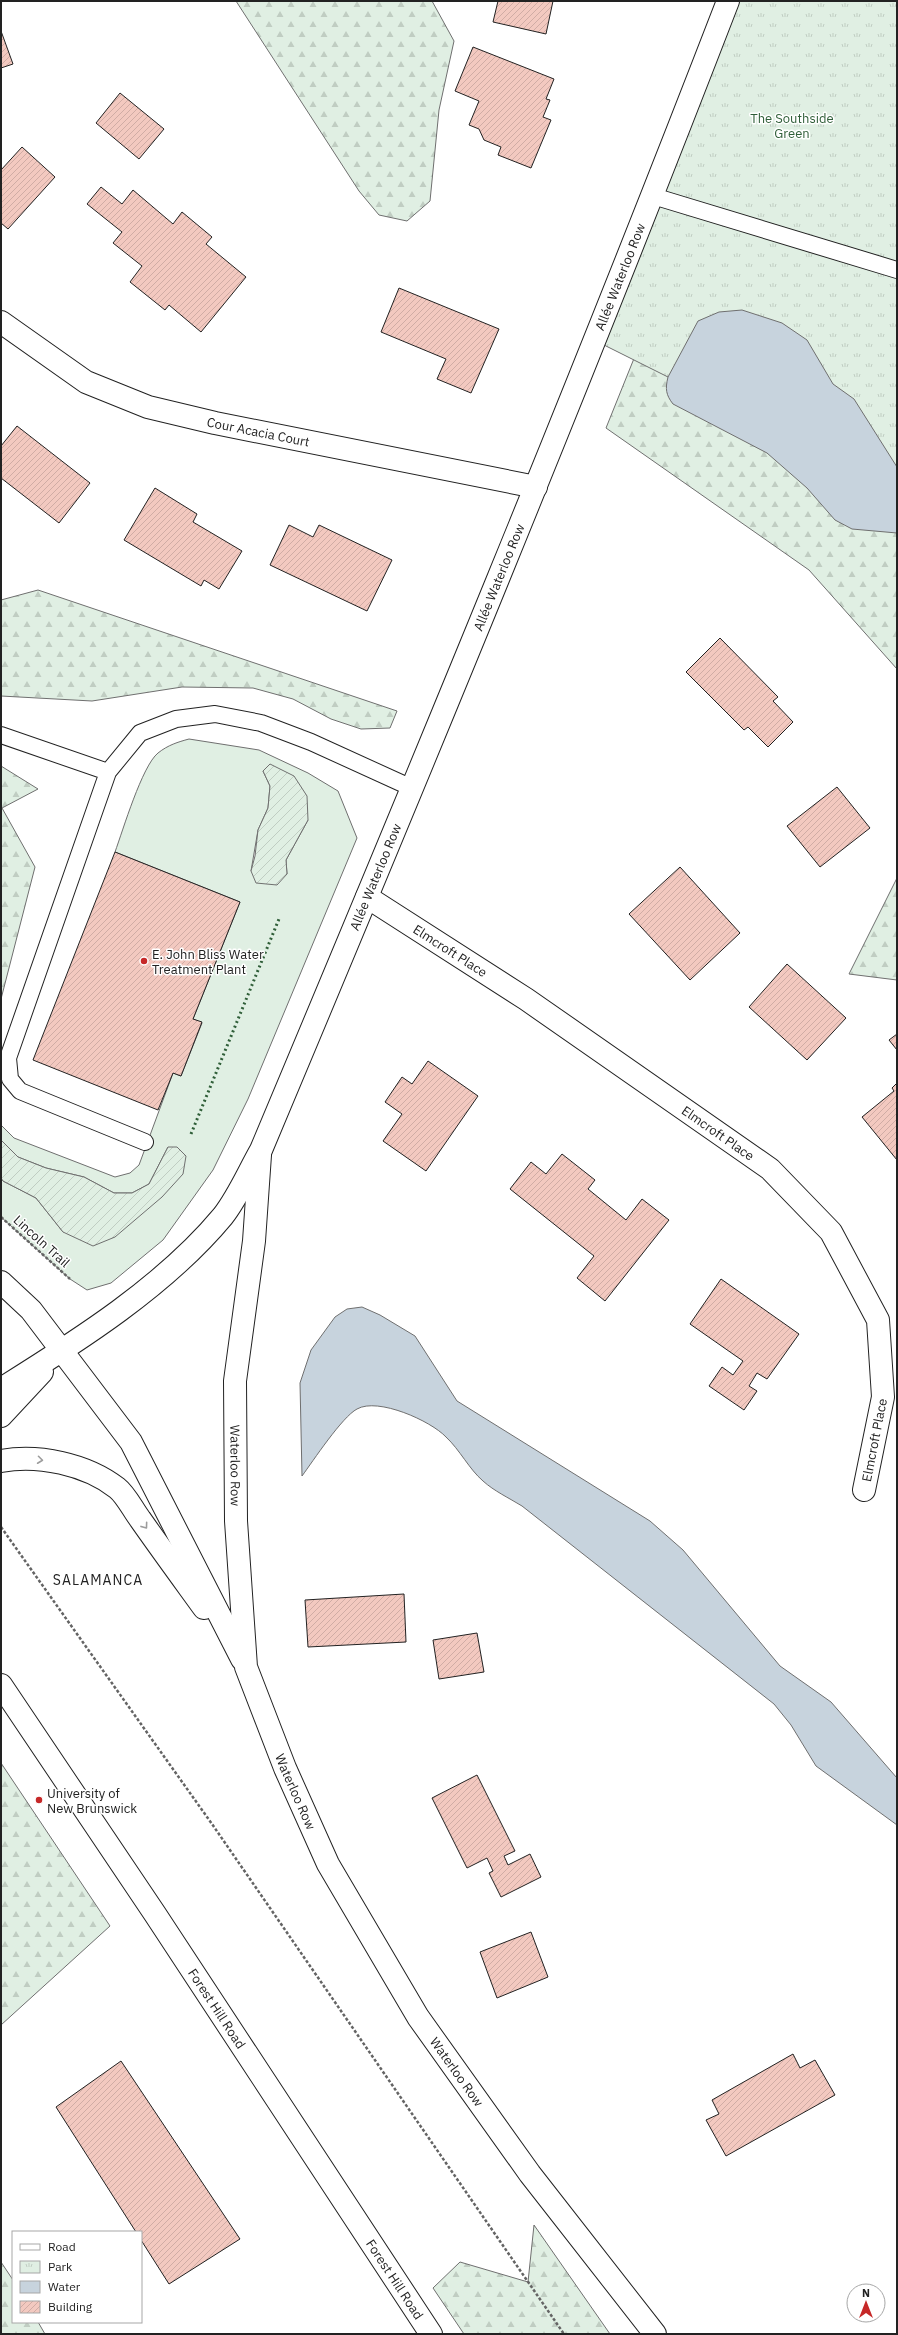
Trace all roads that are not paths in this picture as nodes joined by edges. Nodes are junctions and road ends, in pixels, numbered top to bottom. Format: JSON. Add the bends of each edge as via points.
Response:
{"nodes":[{"id":1,"x":728,"y":1,"type":"edge"},
{"id":2,"x":653,"y":196,"type":"junction"},
{"id":3,"x":897,"y":270,"type":"edge"},
{"id":4,"x":1,"y":322,"type":"edge"},
{"id":5,"x":536,"y":487,"type":"junction"},
{"id":6,"x":1,"y":735,"type":"edge"},
{"id":7,"x":108,"y":772,"type":"junction"},
{"id":8,"x":412,"y":788,"type":"junction"},
{"id":9,"x":367,"y":897,"type":"junction"},
{"id":10,"x":144,"y":1142,"type":"dead end"},
{"id":11,"x":261,"y":1150,"type":"junction"},
{"id":12,"x":1,"y":1282,"type":"edge"},
{"id":13,"x":62,"y":1351,"type":"junction"},
{"id":14,"x":1,"y":1389,"type":"edge"},
{"id":15,"x":1,"y":1416,"type":"edge"},
{"id":16,"x":1,"y":1461,"type":"edge"},
{"id":17,"x":864,"y":1490,"type":"dead end"},
{"id":18,"x":246,"y":1668,"type":"junction"},
{"id":19,"x":1,"y":1685,"type":"edge"},
{"id":20,"x":431,"y":2334,"type":"edge"},
{"id":21,"x":655,"y":2334,"type":"edge"}],
"edges":[{"from":1,"to":2,"type":"main road","name":"Allée Waterloo Row"},
{"from":2,"to":3,"type":"lane"},
{"from":2,"to":5,"type":"main road","name":"Allée Waterloo Row"},
{"from":4,"to":5,"type":"main road","name":"Cour Acacia Court","via":[[86,382],[148,407],[215,423]]},
{"from":5,"to":8,"type":"main road","name":"Allée Waterloo Row"},
{"from":6,"to":7,"type":"lane"},
{"from":7,"to":8,"type":"lane","via":[[140,733],[176,719],[215,714],[261,724],[296,736]]},
{"from":7,"to":10,"type":"lane","via":[[8,1058],[10,1079],[20,1091]]},
{"from":8,"to":9,"type":"main road","name":"Allée Waterloo Row"},
{"from":9,"to":11,"type":"main road","name":"Allée Waterloo Row"},
{"from":9,"to":17,"type":"main road","name":"Elmcroft Place","via":[[532,1004],[770,1169],[831,1232],[878,1320],[884,1396]]},
{"from":11,"to":13,"type":"main road","via":[[224,1215],[175,1268]]},
{"from":11,"to":18,"type":"main road","name":"Waterloo Row","via":[[254,1241],[235,1381],[236,1521]]},
{"from":12,"to":13,"type":"main road","via":[[31,1310]]},
{"from":13,"to":14,"type":"main road"},
{"from":13,"to":15,"type":"main road"},
{"from":13,"to":18,"type":"main road","via":[[131,1442]]},
{"from":16,"to":18,"type":"main road","one_way":true,"via":[[18,1458],[40,1459],[63,1464],[92,1474],[118,1488]]},
{"from":18,"to":21,"type":"main road","name":"Waterloo Row","via":[[285,1768],[328,1864],[418,2017],[530,2174]]},
{"from":19,"to":20,"type":"main road","name":"Forest Hill Road"}]}
